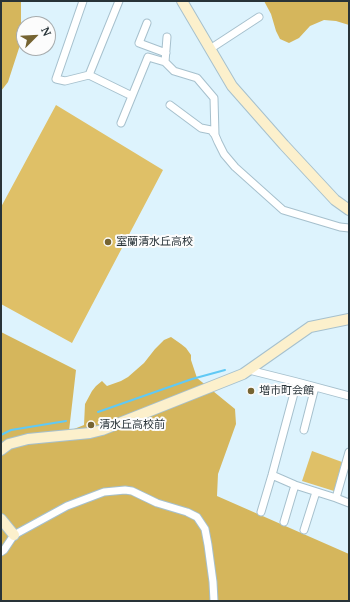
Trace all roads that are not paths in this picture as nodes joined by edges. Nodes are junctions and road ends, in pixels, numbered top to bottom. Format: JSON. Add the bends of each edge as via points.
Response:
{"nodes":[{"id":1,"x":83,"y":1,"type":"edge"},
{"id":2,"x":119,"y":1,"type":"edge"},
{"id":3,"x":182,"y":1,"type":"edge"},
{"id":4,"x":259,"y":18,"type":"dead end"},
{"id":5,"x":147,"y":23,"type":"dead end"},
{"id":6,"x":167,"y":37,"type":"dead end"},
{"id":7,"x":210,"y":49,"type":"junction"},
{"id":8,"x":166,"y":53,"type":"junction"},
{"id":9,"x":165,"y":62,"type":"junction"},
{"id":10,"x":89,"y":75,"type":"junction"},
{"id":11,"x":132,"y":96,"type":"junction"},
{"id":12,"x":170,"y":105,"type":"dead end"},
{"id":13,"x":121,"y":123,"type":"dead end"},
{"id":14,"x":215,"y":135,"type":"junction"},
{"id":15,"x":349,"y":210,"type":"edge"},
{"id":16,"x":349,"y":228,"type":"edge"},
{"id":17,"x":349,"y":318,"type":"edge"},
{"id":18,"x":249,"y":370,"type":"junction"},
{"id":19,"x":297,"y":382,"type":"junction"},
{"id":20,"x":315,"y":387,"type":"junction"},
{"id":21,"x":349,"y":396,"type":"edge"},
{"id":22,"x":304,"y":430,"type":"dead end"},
{"id":23,"x":1,"y":450,"type":"edge"},
{"id":24,"x":349,"y":452,"type":"edge"},
{"id":25,"x":272,"y":475,"type":"junction"},
{"id":26,"x":295,"y":485,"type":"junction"},
{"id":27,"x":316,"y":492,"type":"junction"},
{"id":28,"x":336,"y":498,"type":"junction"},
{"id":29,"x":349,"y":503,"type":"edge"},
{"id":30,"x":261,"y":512,"type":"dead end"},
{"id":31,"x":1,"y":519,"type":"edge"},
{"id":32,"x":284,"y":522,"type":"dead end"},
{"id":33,"x":304,"y":530,"type":"dead end"},
{"id":34,"x":14,"y":535,"type":"junction"},
{"id":35,"x":1,"y":552,"type":"edge"},
{"id":36,"x":214,"y":601,"type":"edge"}],
"edges":[{"from":1,"to":10,"type":"street","via":[[56,79],[65,81]]},
{"from":2,"to":10,"type":"street"},
{"from":3,"to":7,"type":"street"},
{"from":4,"to":7,"type":"street"},
{"from":5,"to":8,"type":"street","via":[[139,43]]},
{"from":6,"to":8,"type":"street"},
{"from":7,"to":15,"type":"street","via":[[232,86],[335,200]]},
{"from":8,"to":9,"type":"street"},
{"from":9,"to":11,"type":"street","via":[[148,57]]},
{"from":9,"to":14,"type":"street","via":[[174,71],[197,78],[214,98]]},
{"from":10,"to":11,"type":"street"},
{"from":11,"to":13,"type":"street"},
{"from":12,"to":14,"type":"street","via":[[200,128],[211,130]]},
{"from":14,"to":16,"type":"street","via":[[224,154],[235,167],[283,210]]},
{"from":17,"to":18,"type":"street","via":[[310,327]]},
{"from":18,"to":19,"type":"street"},
{"from":18,"to":23,"type":"street","via":[[102,430],[28,439],[9,444]]},
{"from":19,"to":20,"type":"street"},
{"from":19,"to":25,"type":"street"},
{"from":20,"to":21,"type":"street"},
{"from":20,"to":22,"type":"street"},
{"from":24,"to":28,"type":"street"},
{"from":25,"to":26,"type":"street"},
{"from":25,"to":30,"type":"street"},
{"from":26,"to":27,"type":"street"},
{"from":26,"to":32,"type":"street"},
{"from":27,"to":28,"type":"street"},
{"from":27,"to":33,"type":"street"},
{"from":28,"to":29,"type":"street"},
{"from":31,"to":34,"type":"street"},
{"from":34,"to":35,"type":"street"},
{"from":34,"to":36,"type":"street","via":[[80,501],[104,492],[132,490],[157,503],[197,517],[205,530]]}]}
